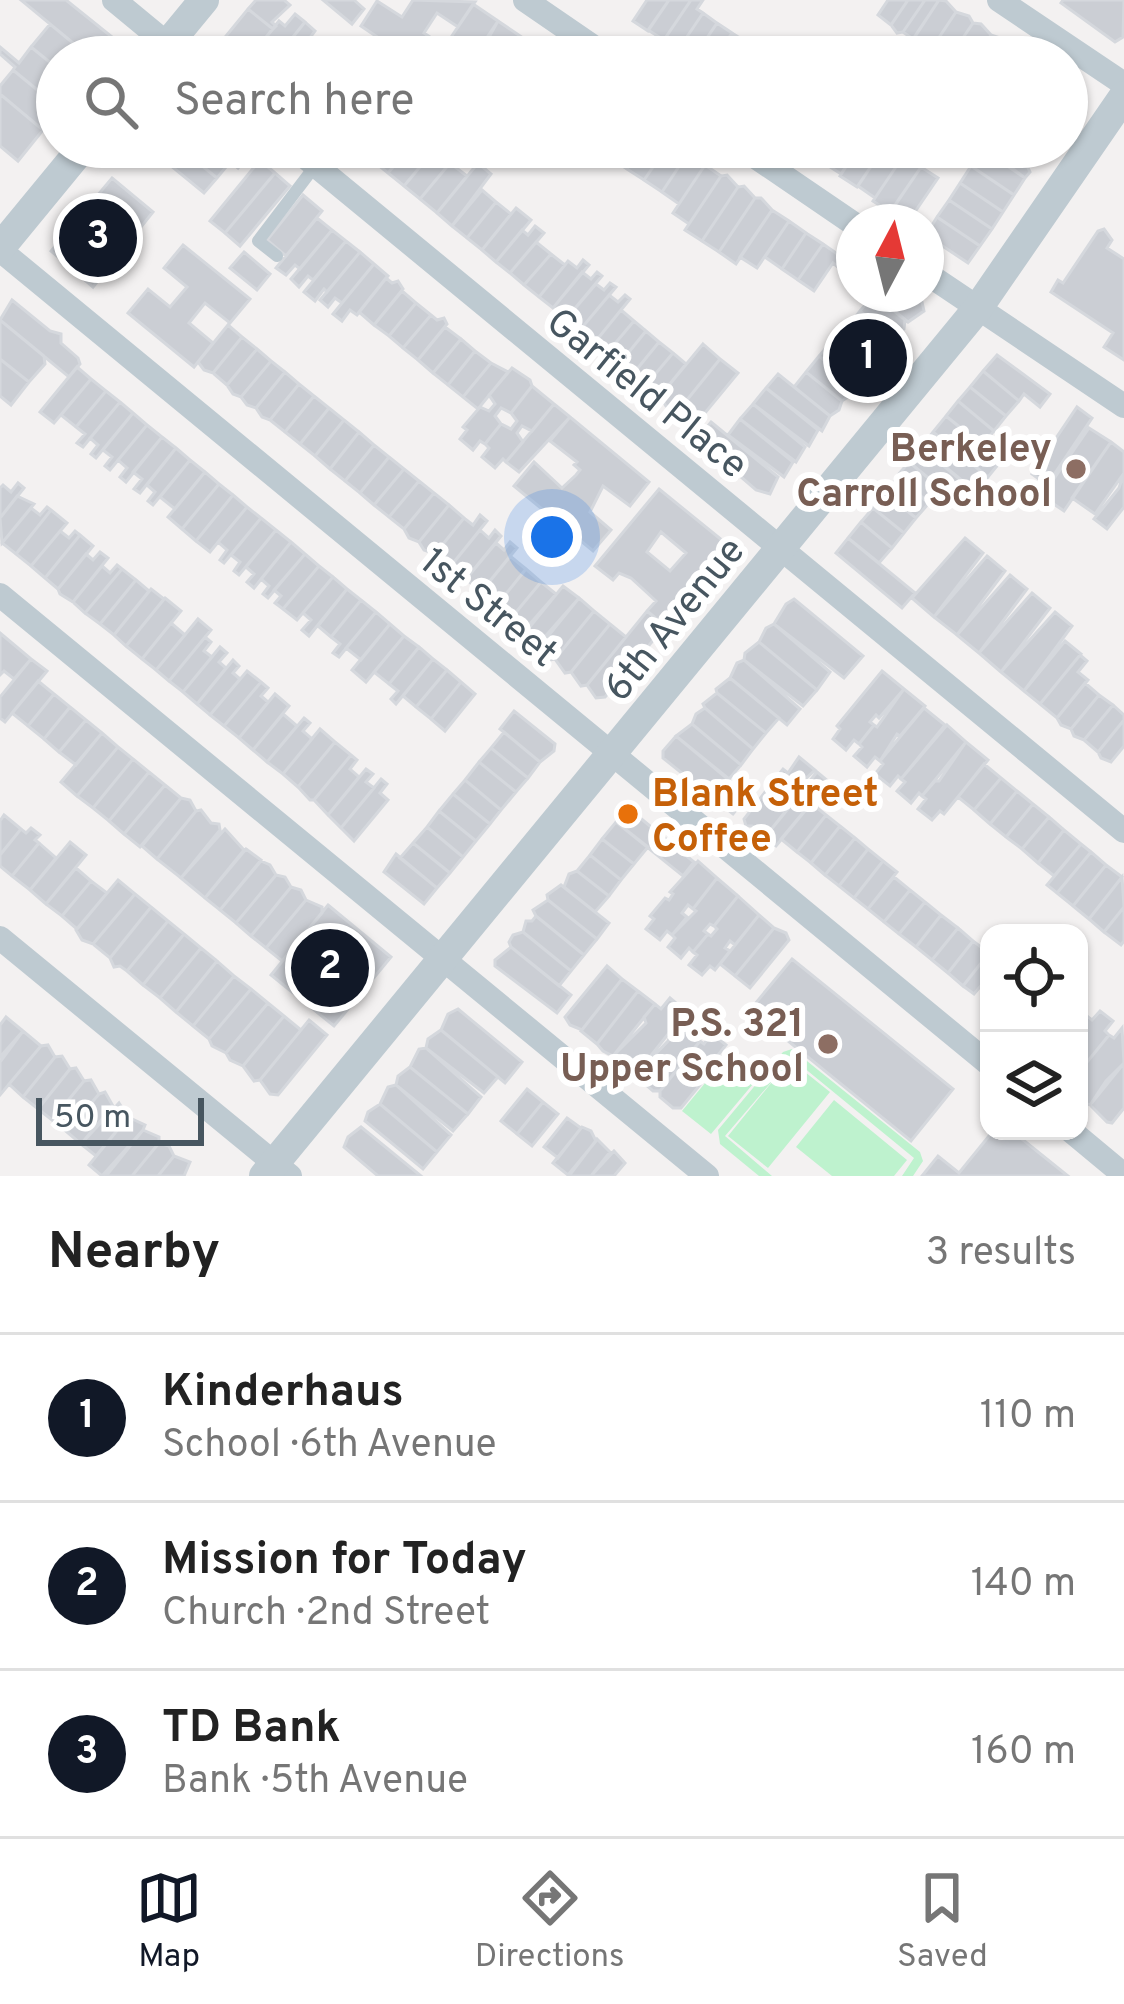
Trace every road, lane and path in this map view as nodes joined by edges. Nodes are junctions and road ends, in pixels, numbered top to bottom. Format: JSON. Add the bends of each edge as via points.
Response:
{"nodes":[{"id":1,"x":114,"y":0,"type":"edge"},
{"id":2,"x":204,"y":0,"type":"edge"},
{"id":3,"x":525,"y":0,"type":"edge"},
{"id":4,"x":999,"y":0,"type":"edge"},
{"id":5,"x":152,"y":36,"type":"edge"},
{"id":6,"x":181,"y":36,"type":"edge"},
{"id":7,"x":577,"y":36,"type":"edge"},
{"id":8,"x":1053,"y":36,"type":"edge"},
{"id":9,"x":1088,"y":60,"type":"edge"},
{"id":10,"x":1124,"y":84,"type":"edge"},
{"id":11,"x":1124,"y":96,"type":"edge"},
{"id":12,"x":1088,"y":148,"type":"edge"},
{"id":13,"x":66,"y":168,"type":"edge"},
{"id":14,"x":314,"y":168,"type":"edge"},
{"id":15,"x":320,"y":168,"type":"edge"},
{"id":16,"x":772,"y":168,"type":"edge"},
{"id":17,"x":1074,"y":168,"type":"edge"},
{"id":18,"x":836,"y":212,"type":"edge"},
{"id":19,"x":0,"y":249,"type":"edge"},
{"id":20,"x":277,"y":256,"type":"dead end"},
{"id":21,"x":944,"y":285,"type":"edge"},
{"id":22,"x":978,"y":308,"type":"junction"},
{"id":23,"x":1124,"y":406,"type":"edge"},
{"id":24,"x":781,"y":548,"type":"junction"},
{"id":25,"x":0,"y":595,"type":"edge"},
{"id":26,"x":612,"y":753,"type":"junction"},
{"id":27,"x":1124,"y":831,"type":"edge"},
{"id":28,"x":0,"y":938,"type":"edge"},
{"id":29,"x":444,"y":958,"type":"junction"},
{"id":30,"x":980,"y":1057,"type":"edge"},
{"id":31,"x":1082,"y":1140,"type":"edge"},
{"id":32,"x":276,"y":1172,"type":"edge"},
{"id":33,"x":1124,"y":1175,"type":"edge"},
{"id":34,"x":707,"y":1176,"type":"edge"}],
"edges":[{"from":1,"to":5,"type":"street"},
{"from":2,"to":6,"type":"street"},
{"from":3,"to":7,"type":"street"},
{"from":4,"to":8,"type":"street"},
{"from":9,"to":10,"type":"street"},
{"from":11,"to":12,"type":"street","name":"6th Avenue"},
{"from":13,"to":19,"type":"street"},
{"from":14,"to":20,"type":"lane","via":[[258,241]]},
{"from":15,"to":24,"type":"street","name":"Garfield Place"},
{"from":16,"to":18,"type":"street"},
{"from":17,"to":22,"type":"street","name":"6th Avenue"},
{"from":19,"to":26,"type":"street","name":"1st Street"},
{"from":21,"to":22,"type":"street"},
{"from":22,"to":23,"type":"street"},
{"from":22,"to":24,"type":"street","name":"6th Avenue"},
{"from":24,"to":26,"type":"street","name":"6th Avenue"},
{"from":24,"to":27,"type":"street","name":"Garfield Place"},
{"from":25,"to":29,"type":"street"},
{"from":26,"to":29,"type":"street","name":"6th Avenue"},
{"from":26,"to":30,"type":"street","name":"1st Street"},
{"from":28,"to":32,"type":"street"},
{"from":29,"to":32,"type":"street","name":"6th Avenue"},
{"from":29,"to":34,"type":"street"},
{"from":31,"to":33,"type":"street"}]}
